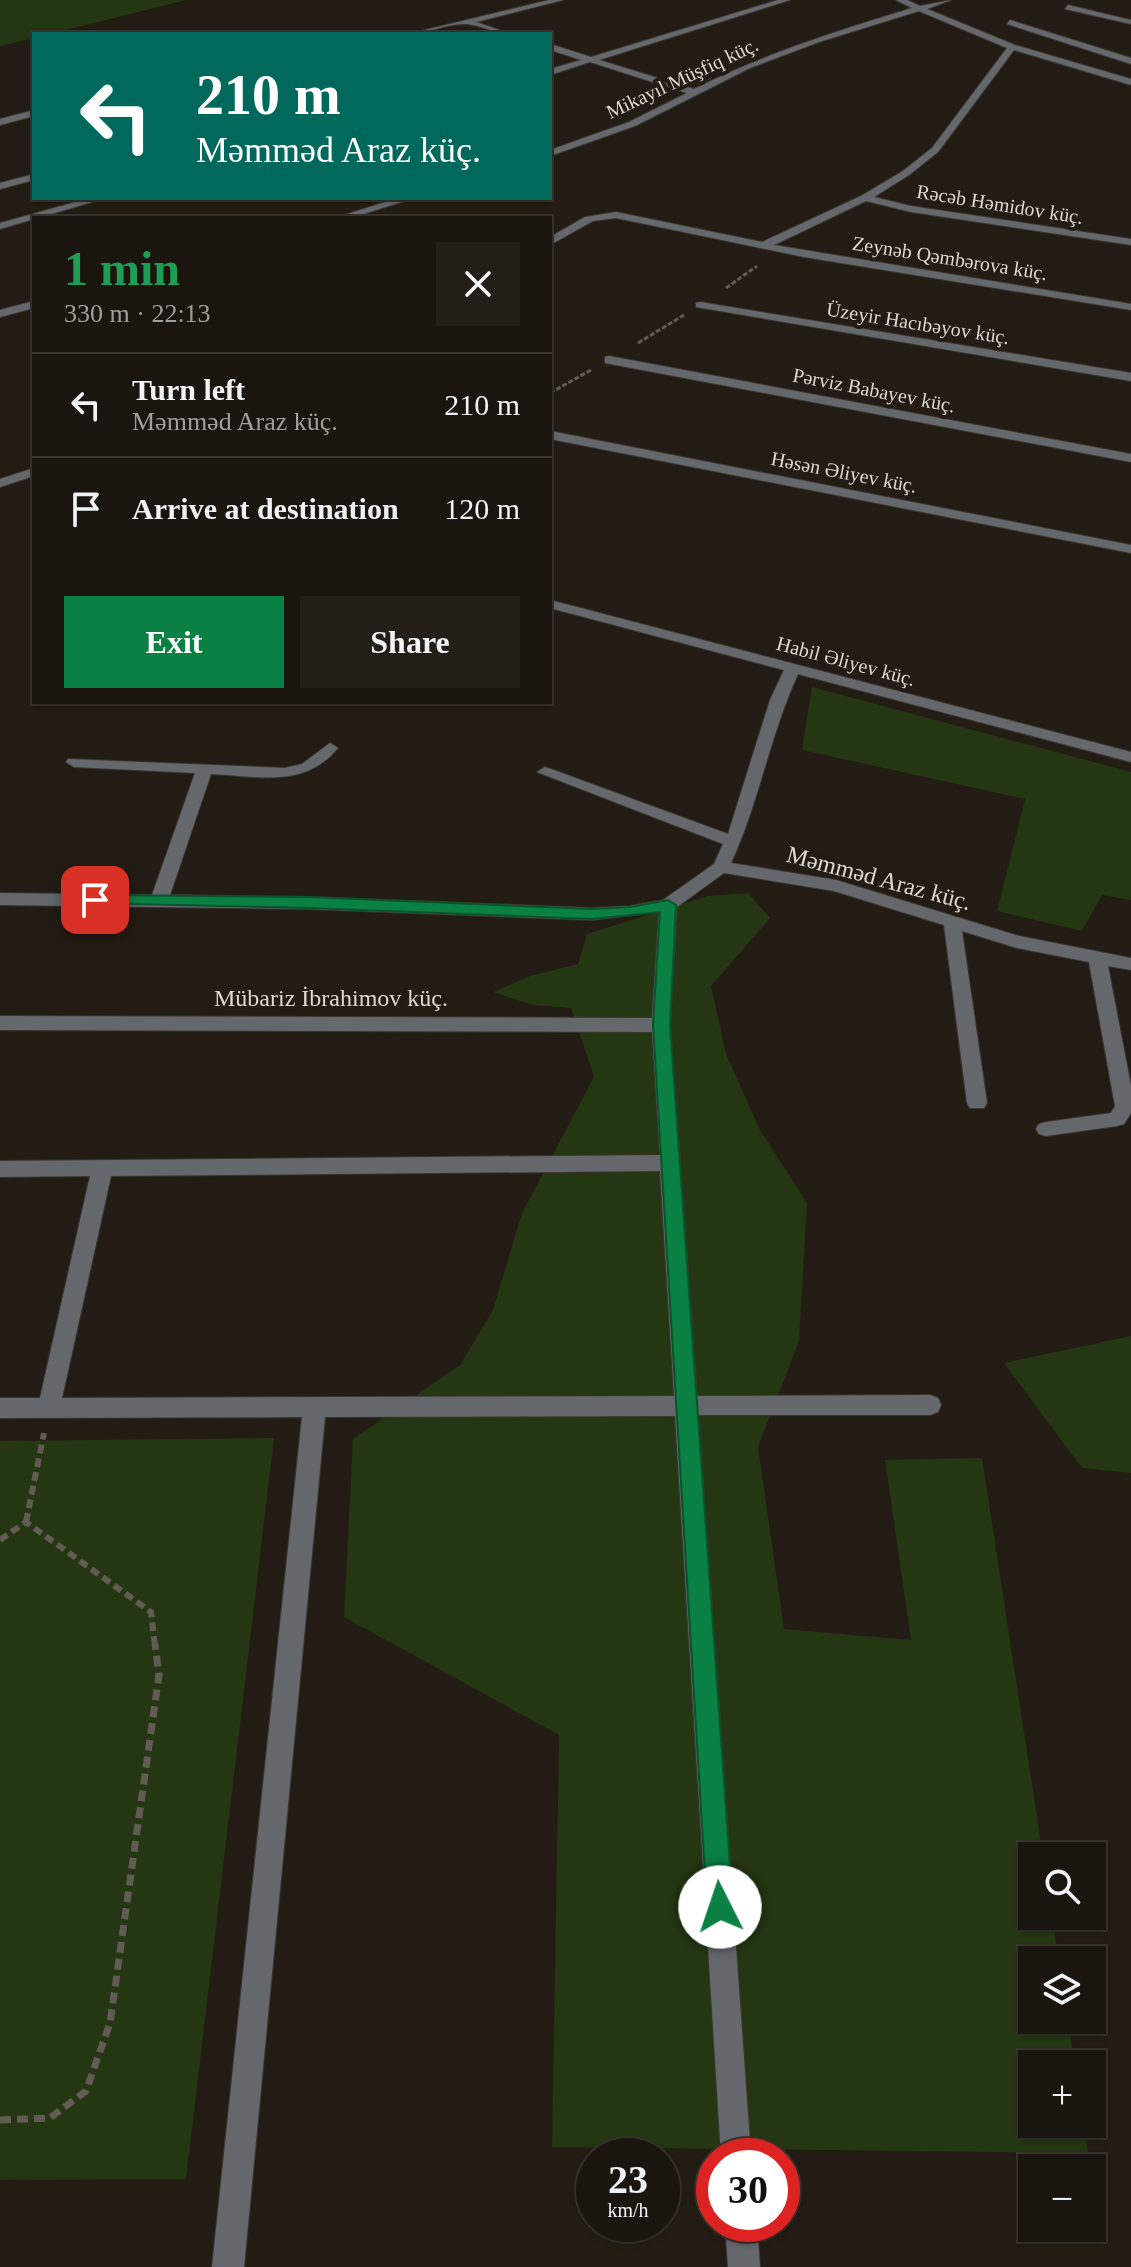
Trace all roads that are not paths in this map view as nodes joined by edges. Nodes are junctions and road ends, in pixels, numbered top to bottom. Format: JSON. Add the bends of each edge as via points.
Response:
{"nodes":[{"id":1,"x":559,"y":0,"type":"edge"},
{"id":2,"x":786,"y":0,"type":"edge"},
{"id":3,"x":900,"y":0,"type":"edge"},
{"id":4,"x":947,"y":0,"type":"edge"},
{"id":5,"x":1068,"y":7,"type":"dead end"},
{"id":6,"x":922,"y":9,"type":"junction"},
{"id":7,"x":464,"y":21,"type":"junction"},
{"id":8,"x":1010,"y":22,"type":"dead end"},
{"id":9,"x":1131,"y":22,"type":"edge"},
{"id":10,"x":420,"y":32,"type":"edge"},
{"id":11,"x":500,"y":32,"type":"edge"},
{"id":12,"x":1012,"y":47,"type":"junction"},
{"id":13,"x":552,"y":48,"type":"edge"},
{"id":14,"x":591,"y":60,"type":"junction"},
{"id":15,"x":1131,"y":61,"type":"edge"},
{"id":16,"x":552,"y":71,"type":"edge"},
{"id":17,"x":1131,"y":82,"type":"edge"},
{"id":18,"x":694,"y":92,"type":"junction"},
{"id":19,"x":32,"y":114,"type":"edge"},
{"id":20,"x":0,"y":122,"type":"edge"},
{"id":21,"x":552,"y":152,"type":"edge"},
{"id":22,"x":32,"y":178,"type":"edge"},
{"id":23,"x":0,"y":186,"type":"edge"},
{"id":24,"x":865,"y":198,"type":"junction"},
{"id":25,"x":94,"y":200,"type":"edge"},
{"id":26,"x":402,"y":200,"type":"edge"},
{"id":27,"x":36,"y":216,"type":"edge"},
{"id":28,"x":347,"y":216,"type":"edge"},
{"id":29,"x":32,"y":217,"type":"edge"},
{"id":30,"x":0,"y":226,"type":"edge"},
{"id":31,"x":552,"y":241,"type":"edge"},
{"id":32,"x":1131,"y":242,"type":"edge"},
{"id":33,"x":762,"y":246,"type":"junction"},
{"id":34,"x":32,"y":305,"type":"edge"},
{"id":35,"x":700,"y":305,"type":"road end"},
{"id":36,"x":1131,"y":307,"type":"edge"},
{"id":37,"x":0,"y":314,"type":"edge"},
{"id":38,"x":609,"y":360,"type":"road end"},
{"id":39,"x":1131,"y":377,"type":"edge"},
{"id":40,"x":552,"y":435,"type":"edge"},
{"id":41,"x":1131,"y":458,"type":"edge"},
{"id":42,"x":32,"y":473,"type":"edge"},
{"id":43,"x":0,"y":483,"type":"edge"},
{"id":44,"x":1131,"y":549,"type":"edge"},
{"id":45,"x":552,"y":605,"type":"edge"},
{"id":46,"x":793,"y":668,"type":"junction"},
{"id":47,"x":330,"y":748,"type":"dead end"},
{"id":48,"x":1131,"y":757,"type":"edge"},
{"id":49,"x":74,"y":762,"type":"dead end"},
{"id":50,"x":204,"y":770,"type":"junction"},
{"id":51,"x":545,"y":772,"type":"dead end"},
{"id":52,"x":732,"y":841,"type":"junction"},
{"id":53,"x":721,"y":867,"type":"junction"},
{"id":54,"x":0,"y":899,"type":"edge"},
{"id":55,"x":159,"y":901,"type":"junction"},
{"id":56,"x":668,"y":905,"type":"junction"},
{"id":57,"x":952,"y":922,"type":"junction"},
{"id":58,"x":1097,"y":958,"type":"junction"},
{"id":59,"x":1131,"y":964,"type":"edge"},
{"id":60,"x":0,"y":1023,"type":"edge"},
{"id":61,"x":661,"y":1025,"type":"junction"},
{"id":62,"x":977,"y":1103,"type":"dead end"},
{"id":63,"x":1046,"y":1129,"type":"dead end"},
{"id":64,"x":670,"y":1163,"type":"junction"},
{"id":65,"x":102,"y":1168,"type":"junction"},
{"id":66,"x":0,"y":1169,"type":"edge"},
{"id":67,"x":315,"y":1405,"type":"junction"},
{"id":68,"x":930,"y":1405,"type":"dead end"},
{"id":69,"x":49,"y":1407,"type":"junction"},
{"id":70,"x":0,"y":1408,"type":"edge"},
{"id":71,"x":687,"y":1408,"type":"junction"},
{"id":72,"x":735,"y":2138,"type":"edge"},
{"id":73,"x":742,"y":2242,"type":"edge"},
{"id":74,"x":228,"y":2267,"type":"edge"},
{"id":75,"x":744,"y":2267,"type":"edge"}],
"edges":[{"from":1,"to":7,"type":"street"},
{"from":2,"to":14,"type":"street"},
{"from":3,"to":6,"type":"street"},
{"from":4,"to":6,"type":"street","name":"Mikayıl Müşfiq küç."},
{"from":5,"to":9,"type":"street"},
{"from":6,"to":12,"type":"street"},
{"from":6,"to":18,"type":"street","name":"Mikayıl Müşfiq küç.","via":[[802,45]]},
{"from":7,"to":10,"type":"street"},
{"from":7,"to":11,"type":"street"},
{"from":8,"to":15,"type":"street"},
{"from":12,"to":17,"type":"street"},
{"from":12,"to":24,"type":"street","name":"Zeynəb Qəmbərova küç.","via":[[935,150]]},
{"from":13,"to":14,"type":"street"},
{"from":14,"to":16,"type":"street"},
{"from":14,"to":18,"type":"street"},
{"from":18,"to":21,"type":"street","name":"Mikayıl Müşfiq küç.","via":[[632,124]]},
{"from":19,"to":20,"type":"street"},
{"from":22,"to":23,"type":"street"},
{"from":24,"to":32,"type":"street","name":"Rəcəb Həmidov küç."},
{"from":24,"to":33,"type":"street","name":"Zeynəb Qəmbərova küç."},
{"from":25,"to":27,"type":"street"},
{"from":26,"to":28,"type":"street"},
{"from":29,"to":30,"type":"street"},
{"from":31,"to":33,"type":"street","name":"Zeynəb Qəmbərova küç.","via":[[586,218],[605,214]]},
{"from":33,"to":36,"type":"street","name":"Zeynəb Qəmbərova küç."},
{"from":34,"to":37,"type":"street"},
{"from":35,"to":39,"type":"street","name":"Üzeyir Hacıbəyov küç."},
{"from":38,"to":41,"type":"street","name":"Pərviz Babayev küç."},
{"from":40,"to":44,"type":"street","name":"Həsən Əliyev küç."},
{"from":42,"to":43,"type":"street"},
{"from":45,"to":46,"type":"street","name":"Habil Əliyev küç."},
{"from":46,"to":48,"type":"street","name":"Habil Əliyev küç."},
{"from":46,"to":52,"type":"street"},
{"from":47,"to":50,"type":"street","via":[[308,767],[285,773]]},
{"from":49,"to":50,"type":"street"},
{"from":50,"to":55,"type":"street"},
{"from":51,"to":52,"type":"street"},
{"from":52,"to":53,"type":"street"},
{"from":53,"to":56,"type":"street"},
{"from":53,"to":57,"type":"street","name":"Məmməd Araz küç.","via":[[836,886]]},
{"from":54,"to":55,"type":"street"},
{"from":55,"to":56,"type":"street","via":[[592,914]]},
{"from":56,"to":61,"type":"street"},
{"from":57,"to":58,"type":"street","name":"Məmməd Araz küç."},
{"from":57,"to":62,"type":"street"},
{"from":58,"to":59,"type":"street","name":"Məmməd Araz küç."},
{"from":58,"to":63,"type":"street","via":[[1125,1106],[1117,1119]]},
{"from":60,"to":61,"type":"street","name":"Mübariz İbrahimov küç."},
{"from":61,"to":64,"type":"street"},
{"from":64,"to":65,"type":"street"},
{"from":64,"to":71,"type":"street"},
{"from":65,"to":66,"type":"street"},
{"from":65,"to":69,"type":"street"},
{"from":67,"to":69,"type":"street"},
{"from":67,"to":71,"type":"street"},
{"from":67,"to":74,"type":"street"},
{"from":68,"to":71,"type":"street"},
{"from":69,"to":70,"type":"street"},
{"from":71,"to":72,"type":"street"},
{"from":73,"to":75,"type":"street"}]}
